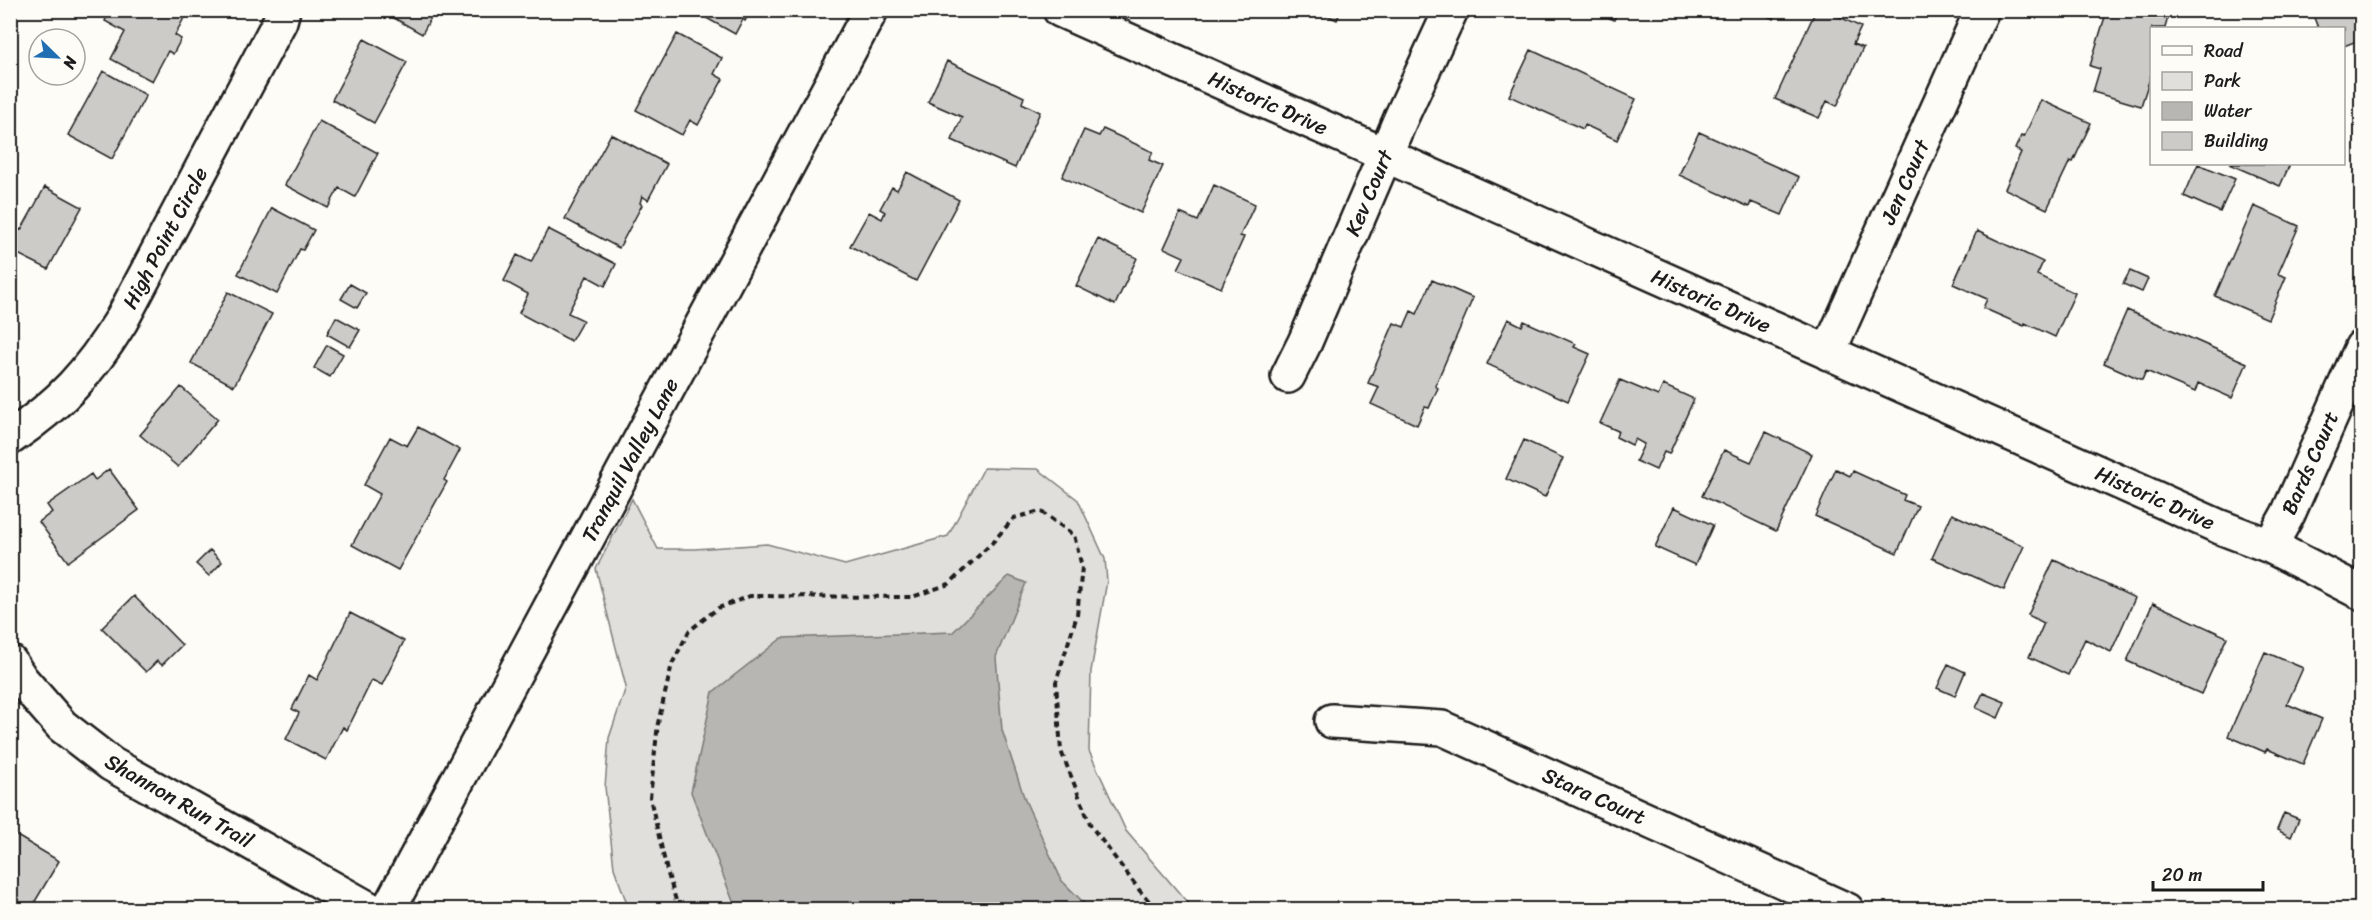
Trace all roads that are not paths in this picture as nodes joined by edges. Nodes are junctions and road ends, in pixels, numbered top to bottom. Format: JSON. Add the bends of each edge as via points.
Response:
{"nodes":[{"id":1,"x":283,"y":10,"type":"edge"},
{"id":2,"x":871,"y":10,"type":"edge"},
{"id":3,"x":1060,"y":10,"type":"edge"},
{"id":4,"x":1451,"y":10,"type":"edge"},
{"id":5,"x":1982,"y":10,"type":"edge"},
{"id":6,"x":1385,"y":156,"type":"junction"},
{"id":7,"x":2361,"y":347,"type":"edge"},
{"id":8,"x":1828,"y":353,"type":"junction"},
{"id":9,"x":1288,"y":376,"type":"dead end"},
{"id":10,"x":10,"y":438,"type":"edge"},
{"id":11,"x":2270,"y":546,"type":"junction"},
{"id":12,"x":2361,"y":593,"type":"edge"},
{"id":13,"x":10,"y":662,"type":"edge"},
{"id":14,"x":1332,"y":721,"type":"dead end"},
{"id":15,"x":371,"y":909,"type":"edge"},
{"id":16,"x":388,"y":909,"type":"edge"},
{"id":17,"x":1847,"y":909,"type":"edge"}],
"edges":[{"from":1,"to":10,"type":"street","name":"High Point Circle","via":[[102,354],[61,400]]},
{"from":2,"to":16,"type":"street","name":"Tranquil Valley Lane"},
{"from":3,"to":6,"type":"street","name":"Historic Drive"},
{"from":4,"to":6,"type":"street","name":"Kev Court"},
{"from":5,"to":8,"type":"street","name":"Jen Court"},
{"from":6,"to":8,"type":"street","name":"Historic Drive"},
{"from":6,"to":9,"type":"street","name":"Kev Court"},
{"from":7,"to":11,"type":"street","name":"Bards Court","via":[[2288,514]]},
{"from":8,"to":11,"type":"street","name":"Historic Drive"},
{"from":11,"to":12,"type":"street","name":"Historic Drive"},
{"from":13,"to":15,"type":"street","name":"Shannon Run Trail","via":[[62,726],[111,764]]},
{"from":14,"to":17,"type":"street","name":"Stara Court","via":[[1442,728]]}]}
